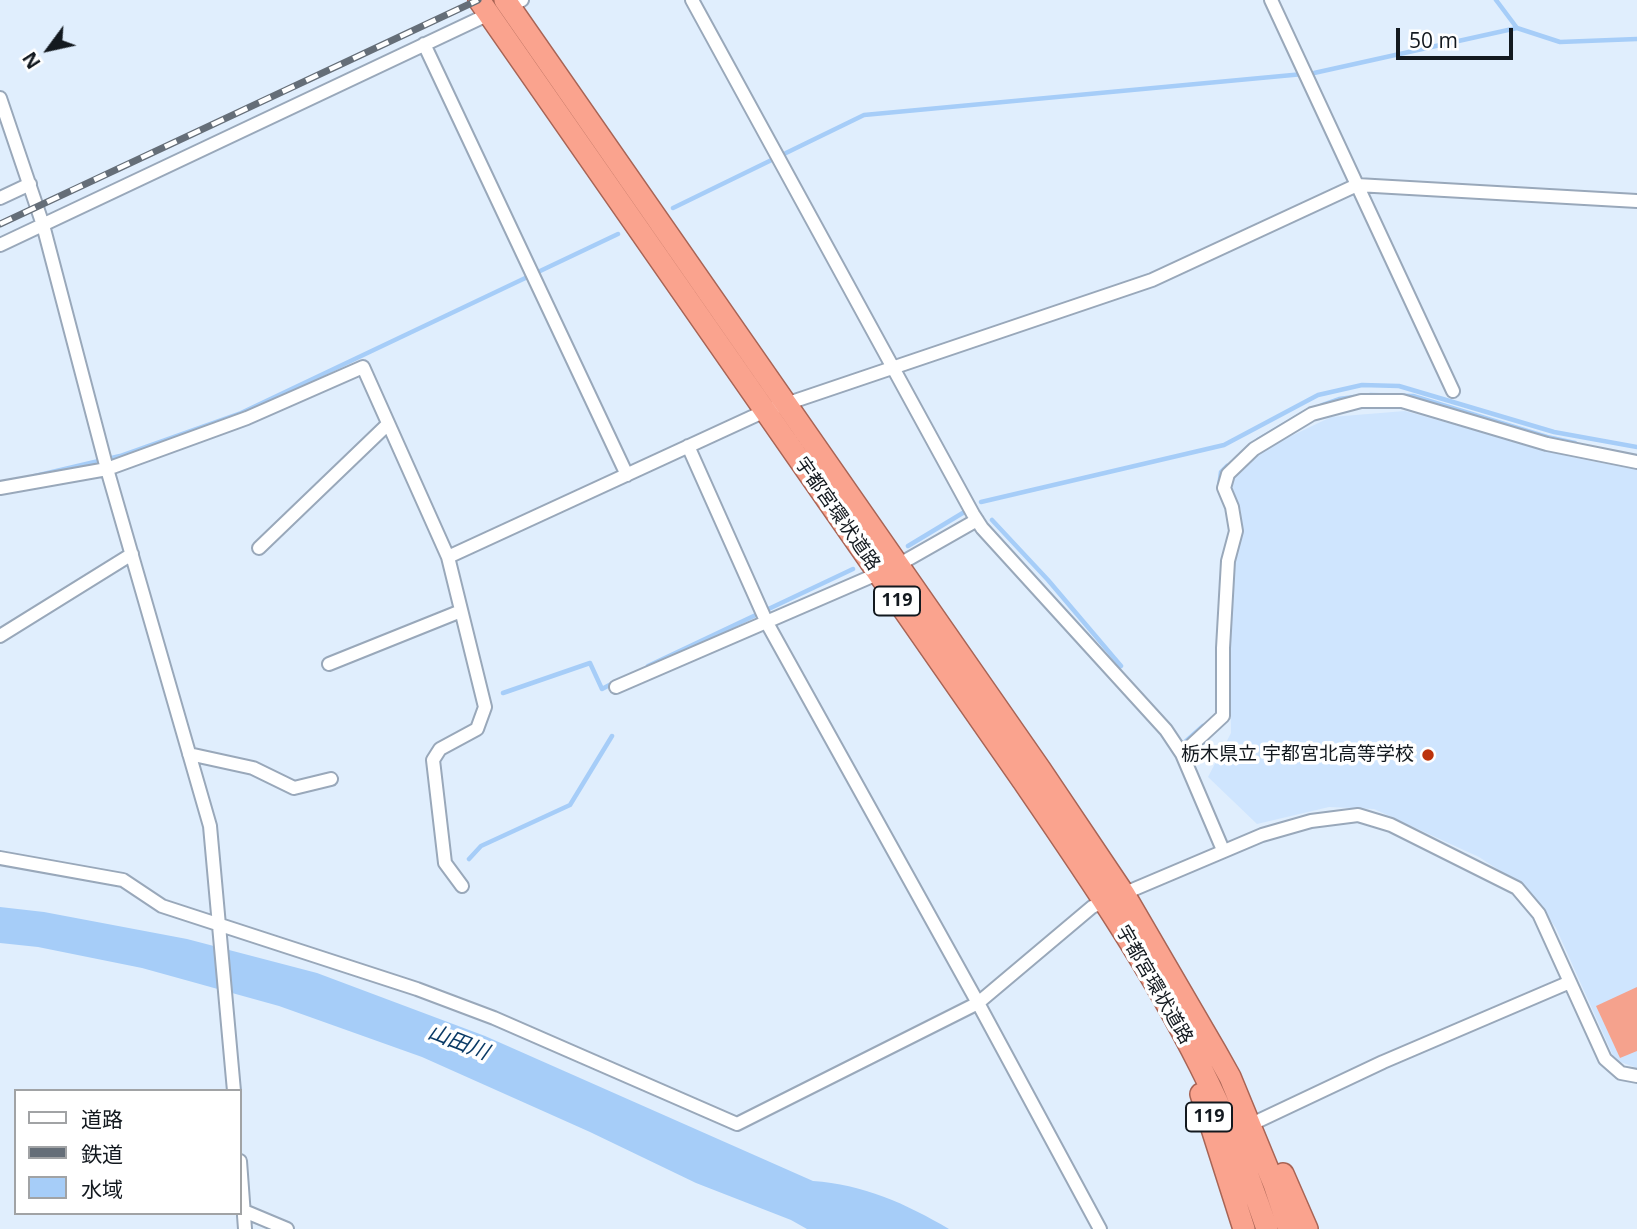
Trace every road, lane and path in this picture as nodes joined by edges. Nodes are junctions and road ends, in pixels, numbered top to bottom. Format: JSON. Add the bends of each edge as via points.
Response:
{"nodes":[{"id":1,"x":692,"y":0,"type":"edge"},
{"id":2,"x":1271,"y":0,"type":"edge"},
{"id":3,"x":512,"y":2,"type":"edge"},
{"id":4,"x":484,"y":7,"type":"edge"},
{"id":5,"x":424,"y":44,"type":"junction"},
{"id":6,"x":0,"y":98,"type":"edge"},
{"id":7,"x":30,"y":184,"type":"junction"},
{"id":8,"x":1357,"y":185,"type":"junction"},
{"id":9,"x":0,"y":198,"type":"edge"},
{"id":10,"x":1637,"y":201,"type":"edge"},
{"id":11,"x":43,"y":225,"type":"junction"},
{"id":12,"x":0,"y":245,"type":"edge"},
{"id":13,"x":891,"y":367,"type":"junction"},
{"id":14,"x":1453,"y":391,"type":"dead end"},
{"id":15,"x":786,"y":403,"type":"junction"},
{"id":16,"x":765,"y":411,"type":"junction"},
{"id":17,"x":388,"y":424,"type":"junction"},
{"id":18,"x":688,"y":446,"type":"junction"},
{"id":19,"x":1637,"y":462,"type":"edge"},
{"id":20,"x":107,"y":469,"type":"junction"},
{"id":21,"x":627,"y":475,"type":"junction"},
{"id":22,"x":0,"y":488,"type":"edge"},
{"id":23,"x":977,"y":520,"type":"junction"},
{"id":24,"x":260,"y":548,"type":"dead end"},
{"id":25,"x":132,"y":554,"type":"junction"},
{"id":26,"x":448,"y":556,"type":"junction"},
{"id":27,"x":888,"y":569,"type":"junction"},
{"id":28,"x":461,"y":611,"type":"junction"},
{"id":29,"x":767,"y":623,"type":"junction"},
{"id":30,"x":0,"y":636,"type":"edge"},
{"id":31,"x":328,"y":664,"type":"dead end"},
{"id":32,"x":616,"y":687,"type":"dead end"},
{"id":33,"x":189,"y":754,"type":"junction"},
{"id":34,"x":1182,"y":754,"type":"junction"},
{"id":35,"x":331,"y":779,"type":"dead end"},
{"id":36,"x":1223,"y":850,"type":"junction"},
{"id":37,"x":0,"y":858,"type":"edge"},
{"id":38,"x":462,"y":886,"type":"dead end"},
{"id":39,"x":1114,"y":898,"type":"junction"},
{"id":40,"x":220,"y":924,"type":"junction"},
{"id":41,"x":1570,"y":982,"type":"junction"},
{"id":42,"x":978,"y":1003,"type":"junction"},
{"id":43,"x":1169,"y":1007,"type":"junction"},
{"id":44,"x":1637,"y":1076,"type":"edge"},
{"id":45,"x":1230,"y":1077,"type":"junction"},
{"id":46,"x":234,"y":1089,"type":"edge"},
{"id":47,"x":1255,"y":1122,"type":"junction"},
{"id":48,"x":242,"y":1186,"type":"edge"},
{"id":49,"x":244,"y":1211,"type":"junction"},
{"id":50,"x":245,"y":1229,"type":"edge"},
{"id":51,"x":287,"y":1229,"type":"edge"},
{"id":52,"x":1100,"y":1229,"type":"edge"},
{"id":53,"x":1244,"y":1229,"type":"edge"},
{"id":54,"x":1267,"y":1229,"type":"edge"},
{"id":55,"x":1289,"y":1229,"type":"edge"},
{"id":56,"x":1307,"y":1229,"type":"edge"}],
"edges":[{"from":1,"to":13,"type":"street"},
{"from":2,"to":8,"type":"street"},
{"from":3,"to":15,"type":"highway","name":"宇都宮環状道路","number":"119"},
{"from":4,"to":5,"type":"street"},
{"from":4,"to":16,"type":"highway","name":"宇都宮環状道路","number":"119"},
{"from":5,"to":11,"type":"street"},
{"from":5,"to":21,"type":"street"},
{"from":6,"to":7,"type":"street"},
{"from":7,"to":9,"type":"street"},
{"from":7,"to":11,"type":"street"},
{"from":8,"to":10,"type":"street"},
{"from":8,"to":13,"type":"street","via":[[1152,280]]},
{"from":8,"to":14,"type":"street"},
{"from":11,"to":12,"type":"street"},
{"from":11,"to":20,"type":"street"},
{"from":13,"to":15,"type":"street"},
{"from":13,"to":23,"type":"street"},
{"from":15,"to":16,"type":"street"},
{"from":15,"to":27,"type":"highway","name":"宇都宮環状道路","number":"119"},
{"from":16,"to":18,"type":"street"},
{"from":16,"to":27,"type":"highway","name":"宇都宮環状道路","number":"119"},
{"from":17,"to":20,"type":"street","via":[[363,367],[247,418]]},
{"from":17,"to":24,"type":"street"},
{"from":17,"to":26,"type":"street"},
{"from":18,"to":21,"type":"street"},
{"from":18,"to":29,"type":"street"},
{"from":19,"to":34,"type":"street","via":[[1546,444],[1402,401],[1361,401],[1312,414],[1254,449],[1228,474],[1224,488],[1236,531],[1228,561],[1223,716]]},
{"from":20,"to":22,"type":"street"},
{"from":20,"to":25,"type":"street"},
{"from":21,"to":26,"type":"street"},
{"from":23,"to":27,"type":"street"},
{"from":23,"to":34,"type":"street","via":[[1166,730]]},
{"from":25,"to":30,"type":"street"},
{"from":25,"to":33,"type":"street"},
{"from":26,"to":28,"type":"street"},
{"from":27,"to":29,"type":"street"},
{"from":27,"to":39,"type":"highway","name":"宇都宮環状道路","number":"119"},
{"from":28,"to":31,"type":"street"},
{"from":28,"to":38,"type":"street","via":[[485,707],[477,729],[440,749],[433,760],[445,863]]},
{"from":29,"to":32,"type":"street"},
{"from":29,"to":42,"type":"street"},
{"from":33,"to":35,"type":"street","via":[[253,768],[294,788]]},
{"from":33,"to":40,"type":"street","via":[[211,826]]},
{"from":34,"to":36,"type":"street"},
{"from":36,"to":39,"type":"street"},
{"from":36,"to":41,"type":"street","via":[[1311,821],[1358,814],[1391,825],[1517,888],[1539,914]]},
{"from":37,"to":40,"type":"street","via":[[123,880],[162,906]]},
{"from":39,"to":42,"type":"street","via":[[1092,907]]},
{"from":39,"to":43,"type":"highway","name":"宇都宮環状道路","number":"119"},
{"from":39,"to":45,"type":"highway","name":"宇都宮環状道路","number":"119","via":[[1190,1005]]},
{"from":40,"to":42,"type":"street","via":[[495,1018],[737,1124]]},
{"from":40,"to":46,"type":"street"},
{"from":41,"to":44,"type":"street","via":[[1605,1059],[1621,1073]]},
{"from":41,"to":47,"type":"street"},
{"from":42,"to":52,"type":"street"},
{"from":43,"to":53,"type":"highway","number":"119"},
{"from":43,"to":54,"type":"highway","name":"宇都宮環状道路","number":"119","via":[[1216,1099]]},
{"from":45,"to":47,"type":"highway","number":"119"},
{"from":45,"to":55,"type":"highway","name":"宇都宮環状道路","number":"119"},
{"from":47,"to":56,"type":"highway","number":"119"},
{"from":48,"to":49,"type":"street"},
{"from":49,"to":50,"type":"street"},
{"from":49,"to":51,"type":"street"}]}
